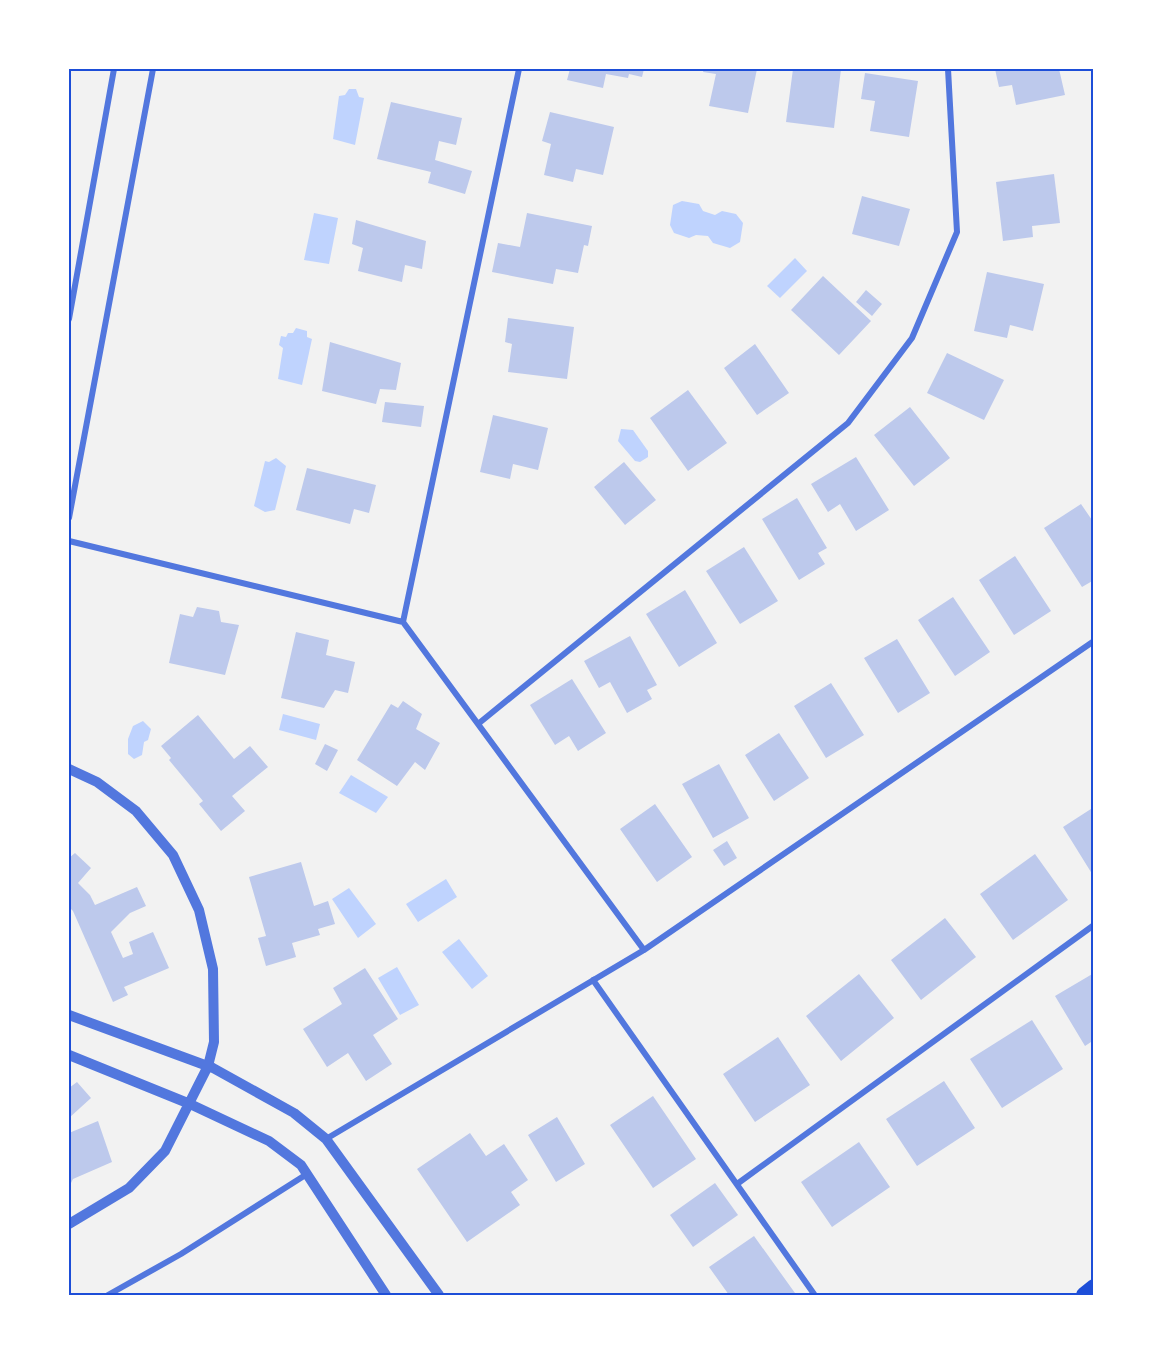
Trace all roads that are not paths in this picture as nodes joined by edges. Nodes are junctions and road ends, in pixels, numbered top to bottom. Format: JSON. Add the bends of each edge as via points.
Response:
{"nodes":[{"id":1,"x":114,"y":69,"type":"edge"},
{"id":2,"x":153,"y":69,"type":"edge"},
{"id":3,"x":519,"y":69,"type":"edge"},
{"id":4,"x":948,"y":69,"type":"edge"},
{"id":5,"x":69,"y":319,"type":"edge"},
{"id":6,"x":69,"y":518,"type":"edge"},
{"id":7,"x":69,"y":541,"type":"edge"},
{"id":8,"x":403,"y":622,"type":"junction"},
{"id":9,"x":1094,"y":642,"type":"edge"},
{"id":10,"x":478,"y":723,"type":"junction"},
{"id":11,"x":69,"y":769,"type":"edge"},
{"id":12,"x":1094,"y":925,"type":"edge"},
{"id":13,"x":644,"y":950,"type":"junction"},
{"id":14,"x":593,"y":980,"type":"junction"},
{"id":15,"x":69,"y":1016,"type":"edge"},
{"id":16,"x":69,"y":1055,"type":"edge"},
{"id":17,"x":208,"y":1066,"type":"junction"},
{"id":18,"x":190,"y":1104,"type":"junction"},
{"id":19,"x":326,"y":1139,"type":"junction"},
{"id":20,"x":307,"y":1174,"type":"junction"},
{"id":21,"x":737,"y":1184,"type":"junction"},
{"id":22,"x":69,"y":1224,"type":"edge"},
{"id":23,"x":1094,"y":1287,"type":"edge"},
{"id":24,"x":814,"y":1294,"type":"edge"},
{"id":25,"x":108,"y":1295,"type":"edge"},
{"id":26,"x":386,"y":1295,"type":"edge"},
{"id":27,"x":439,"y":1295,"type":"edge"},
{"id":28,"x":1084,"y":1295,"type":"edge"}],
"edges":[{"from":1,"to":5,"type":"street"},
{"from":2,"to":6,"type":"street"},
{"from":3,"to":8,"type":"street"},
{"from":4,"to":10,"type":"street","via":[[957,232],[912,338],[848,423]]},
{"from":7,"to":8,"type":"street"},
{"from":8,"to":10,"type":"street"},
{"from":9,"to":13,"type":"street"},
{"from":10,"to":13,"type":"street"},
{"from":11,"to":17,"type":"street","via":[[97,782],[136,811],[173,855],[195,900],[213,969],[214,1042]]},
{"from":12,"to":21,"type":"street"},
{"from":13,"to":14,"type":"street"},
{"from":14,"to":19,"type":"street"},
{"from":14,"to":21,"type":"street"},
{"from":15,"to":17,"type":"street"},
{"from":16,"to":18,"type":"street"},
{"from":17,"to":18,"type":"street"},
{"from":17,"to":19,"type":"street","via":[[294,1113]]},
{"from":18,"to":20,"type":"street","via":[[269,1140]]},
{"from":18,"to":22,"type":"street","via":[[165,1151],[129,1188]]},
{"from":19,"to":27,"type":"street"},
{"from":20,"to":25,"type":"street"},
{"from":20,"to":26,"type":"street"},
{"from":21,"to":24,"type":"street"},
{"from":23,"to":28,"type":"highway"}]}
